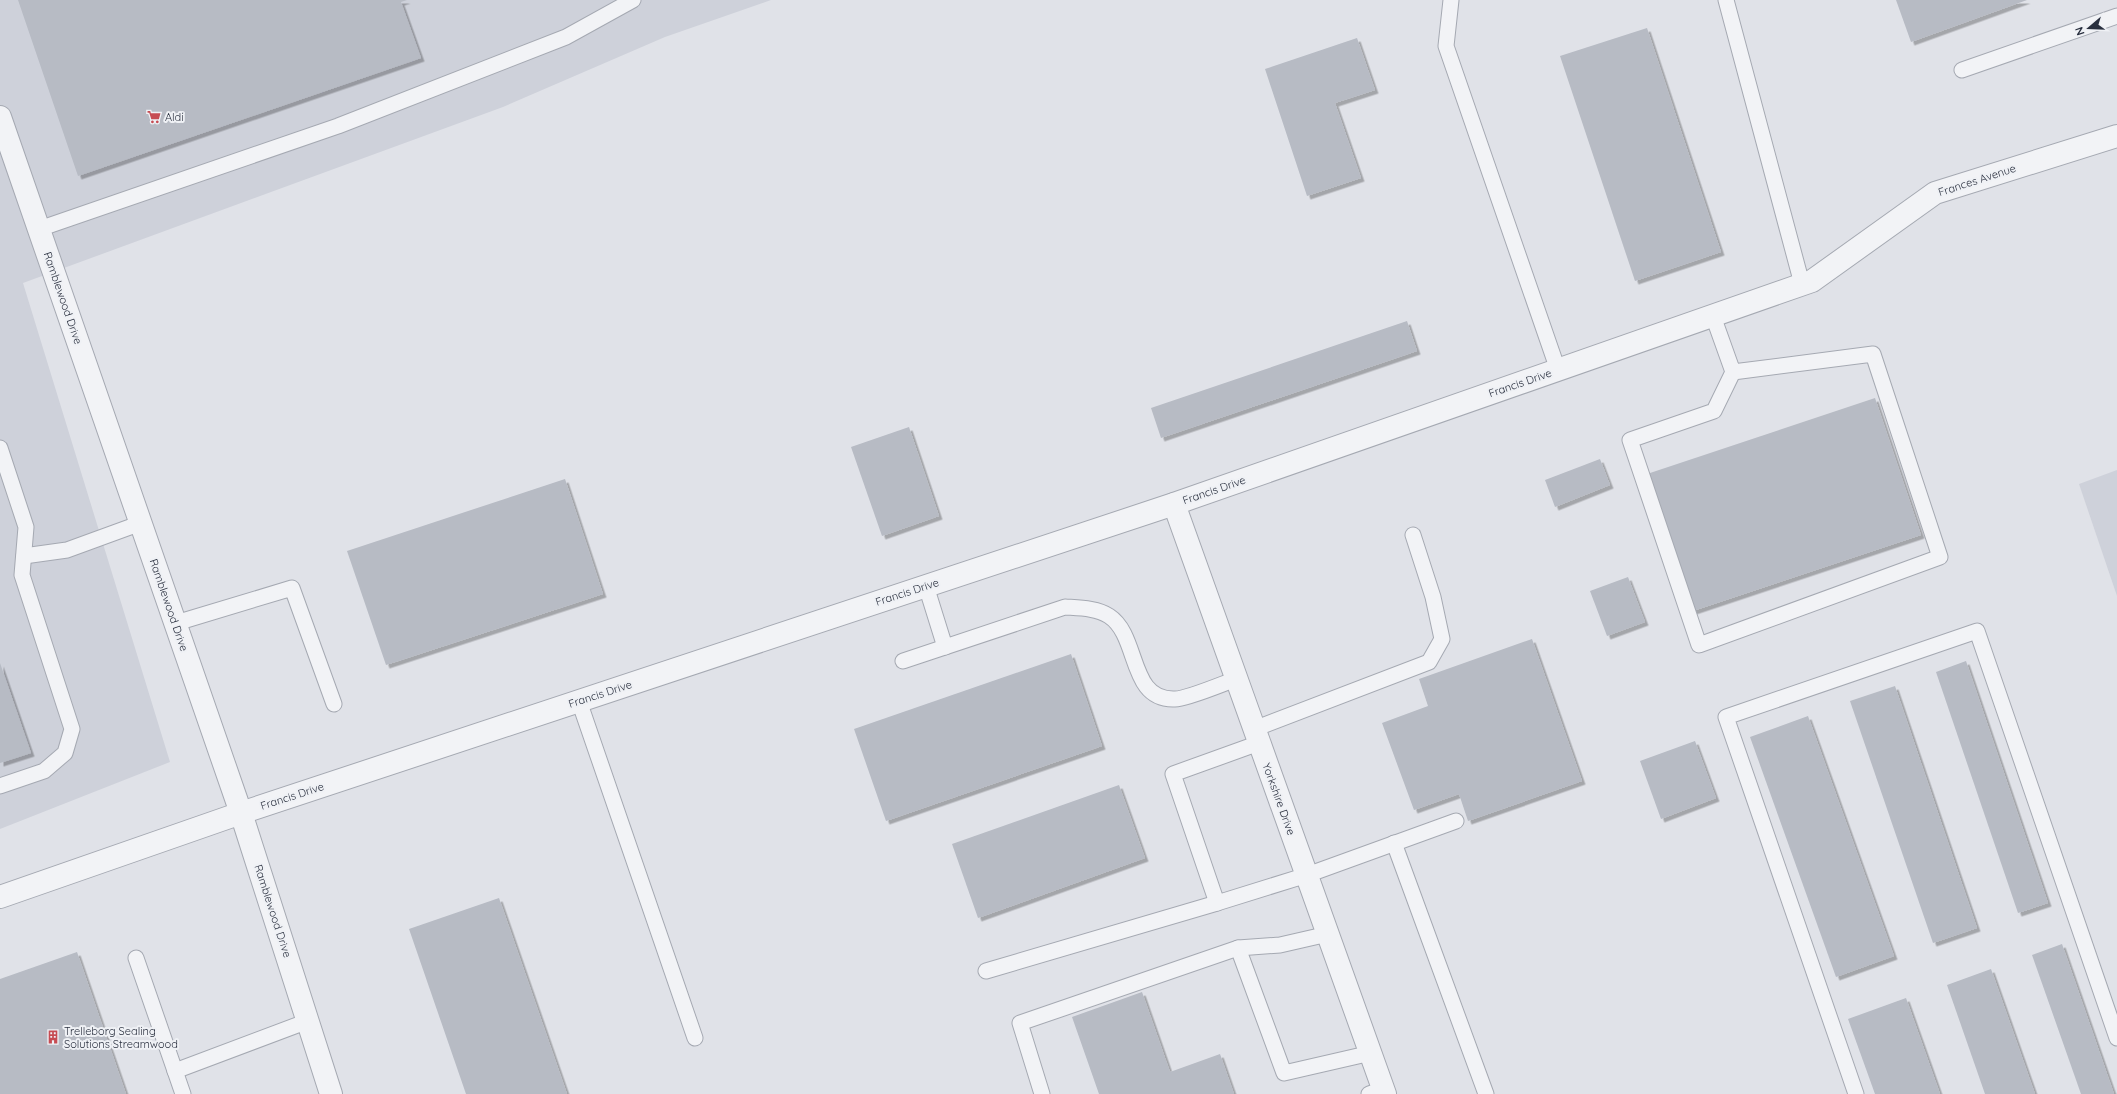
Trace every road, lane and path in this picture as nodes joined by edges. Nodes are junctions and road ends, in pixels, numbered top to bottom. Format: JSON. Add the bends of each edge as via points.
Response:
{"nodes":[{"id":1,"x":633,"y":0,"type":"edge"},
{"id":2,"x":1451,"y":0,"type":"edge"},
{"id":3,"x":1726,"y":0,"type":"edge"},
{"id":4,"x":2117,"y":16,"type":"edge"},
{"id":5,"x":1962,"y":70,"type":"dead end"},
{"id":6,"x":0,"y":117,"type":"edge"},
{"id":7,"x":2117,"y":136,"type":"edge"},
{"id":8,"x":39,"y":229,"type":"junction"},
{"id":9,"x":1807,"y":282,"type":"junction"},
{"id":10,"x":1713,"y":316,"type":"junction"},
{"id":11,"x":1558,"y":370,"type":"junction"},
{"id":12,"x":1733,"y":372,"type":"junction"},
{"id":13,"x":0,"y":448,"type":"edge"},
{"id":14,"x":1174,"y":504,"type":"junction"},
{"id":15,"x":141,"y":523,"type":"junction"},
{"id":16,"x":1413,"y":535,"type":"dead end"},
{"id":17,"x":24,"y":556,"type":"junction"},
{"id":18,"x":926,"y":586,"type":"junction"},
{"id":19,"x":176,"y":623,"type":"junction"},
{"id":20,"x":944,"y":647,"type":"junction"},
{"id":21,"x":903,"y":661,"type":"dead end"},
{"id":22,"x":1236,"y":679,"type":"junction"},
{"id":23,"x":579,"y":701,"type":"junction"},
{"id":24,"x":334,"y":704,"type":"dead end"},
{"id":25,"x":1256,"y":736,"type":"junction"},
{"id":26,"x":0,"y":786,"type":"edge"},
{"id":27,"x":242,"y":813,"type":"junction"},
{"id":28,"x":1456,"y":821,"type":"dead end"},
{"id":29,"x":1394,"y":843,"type":"junction"},
{"id":30,"x":1307,"y":876,"type":"junction"},
{"id":31,"x":0,"y":897,"type":"edge"},
{"id":32,"x":1217,"y":903,"type":"junction"},
{"id":33,"x":1328,"y":934,"type":"junction"},
{"id":34,"x":1238,"y":948,"type":"junction"},
{"id":35,"x":136,"y":958,"type":"dead end"},
{"id":36,"x":986,"y":970,"type":"dead end"},
{"id":37,"x":308,"y":1022,"type":"junction"},
{"id":38,"x":695,"y":1038,"type":"dead end"},
{"id":39,"x":2117,"y":1038,"type":"edge"},
{"id":40,"x":1370,"y":1053,"type":"junction"},
{"id":41,"x":175,"y":1071,"type":"junction"},
{"id":42,"x":1379,"y":1092,"type":"edge"},
{"id":43,"x":183,"y":1094,"type":"edge"},
{"id":44,"x":331,"y":1094,"type":"edge"},
{"id":45,"x":1042,"y":1094,"type":"edge"},
{"id":46,"x":1486,"y":1094,"type":"edge"},
{"id":47,"x":1856,"y":1094,"type":"edge"}],
"edges":[{"from":1,"to":8,"type":"lane","via":[[566,37],[338,126]]},
{"from":2,"to":11,"type":"lane","via":[[1446,46]]},
{"from":3,"to":9,"type":"lane"},
{"from":4,"to":5,"type":"lane"},
{"from":6,"to":8,"type":"street","name":"Ramblewood Drive"},
{"from":7,"to":9,"type":"street","name":"Frances Avenue","via":[[1935,193]]},
{"from":8,"to":15,"type":"street","name":"Ramblewood Drive"},
{"from":9,"to":10,"type":"street","name":"Francis Drive"},
{"from":10,"to":11,"type":"street","name":"Francis Drive"},
{"from":10,"to":12,"type":"lane"},
{"from":11,"to":14,"type":"street","name":"Francis Drive"},
{"from":12,"to":12,"type":"lane","via":[[1714,411],[1630,440],[1699,645],[1940,557],[1873,354]]},
{"from":13,"to":17,"type":"lane","via":[[26,527]]},
{"from":14,"to":18,"type":"street","name":"Francis Drive"},
{"from":14,"to":22,"type":"street","name":"Yorkshire Drive"},
{"from":15,"to":17,"type":"lane","via":[[67,550]]},
{"from":15,"to":19,"type":"street","name":"Ramblewood Drive"},
{"from":16,"to":25,"type":"lane","via":[[1433,597],[1442,639],[1429,662]]},
{"from":17,"to":26,"type":"lane","via":[[22,575],[72,729],[65,753],[44,771]]},
{"from":18,"to":20,"type":"lane"},
{"from":18,"to":23,"type":"street","name":"Francis Drive"},
{"from":19,"to":24,"type":"lane","via":[[292,588]]},
{"from":19,"to":27,"type":"street","name":"Ramblewood Drive"},
{"from":20,"to":21,"type":"lane"},
{"from":20,"to":22,"type":"lane","via":[[1065,607],[1080,608],[1109,616],[1123,630],[1143,682],[1150,692],[1164,698],[1176,699]]},
{"from":22,"to":25,"type":"street","name":"Yorkshire Drive"},
{"from":23,"to":27,"type":"street","name":"Francis Drive"},
{"from":23,"to":38,"type":"lane"},
{"from":25,"to":30,"type":"street","name":"Yorkshire Drive"},
{"from":25,"to":32,"type":"lane","via":[[1173,774]]},
{"from":27,"to":31,"type":"street","name":"Francis Drive"},
{"from":27,"to":37,"type":"street","name":"Ramblewood Drive"},
{"from":28,"to":29,"type":"lane"},
{"from":29,"to":30,"type":"lane"},
{"from":29,"to":46,"type":"lane"},
{"from":30,"to":32,"type":"lane"},
{"from":30,"to":33,"type":"street","name":"Yorkshire Drive"},
{"from":32,"to":36,"type":"lane"},
{"from":33,"to":34,"type":"lane","via":[[1280,945]]},
{"from":33,"to":40,"type":"street","name":"Yorkshire Drive"},
{"from":34,"to":40,"type":"lane","via":[[1284,1073]]},
{"from":34,"to":45,"type":"lane","via":[[1020,1023]]},
{"from":35,"to":41,"type":"lane"},
{"from":37,"to":41,"type":"lane"},
{"from":37,"to":44,"type":"street","name":"Ramblewood Drive"},
{"from":39,"to":47,"type":"lane","via":[[1977,631],[1726,717]]},
{"from":40,"to":42,"type":"street","name":"Yorkshire Drive"},
{"from":41,"to":43,"type":"lane"}]}
